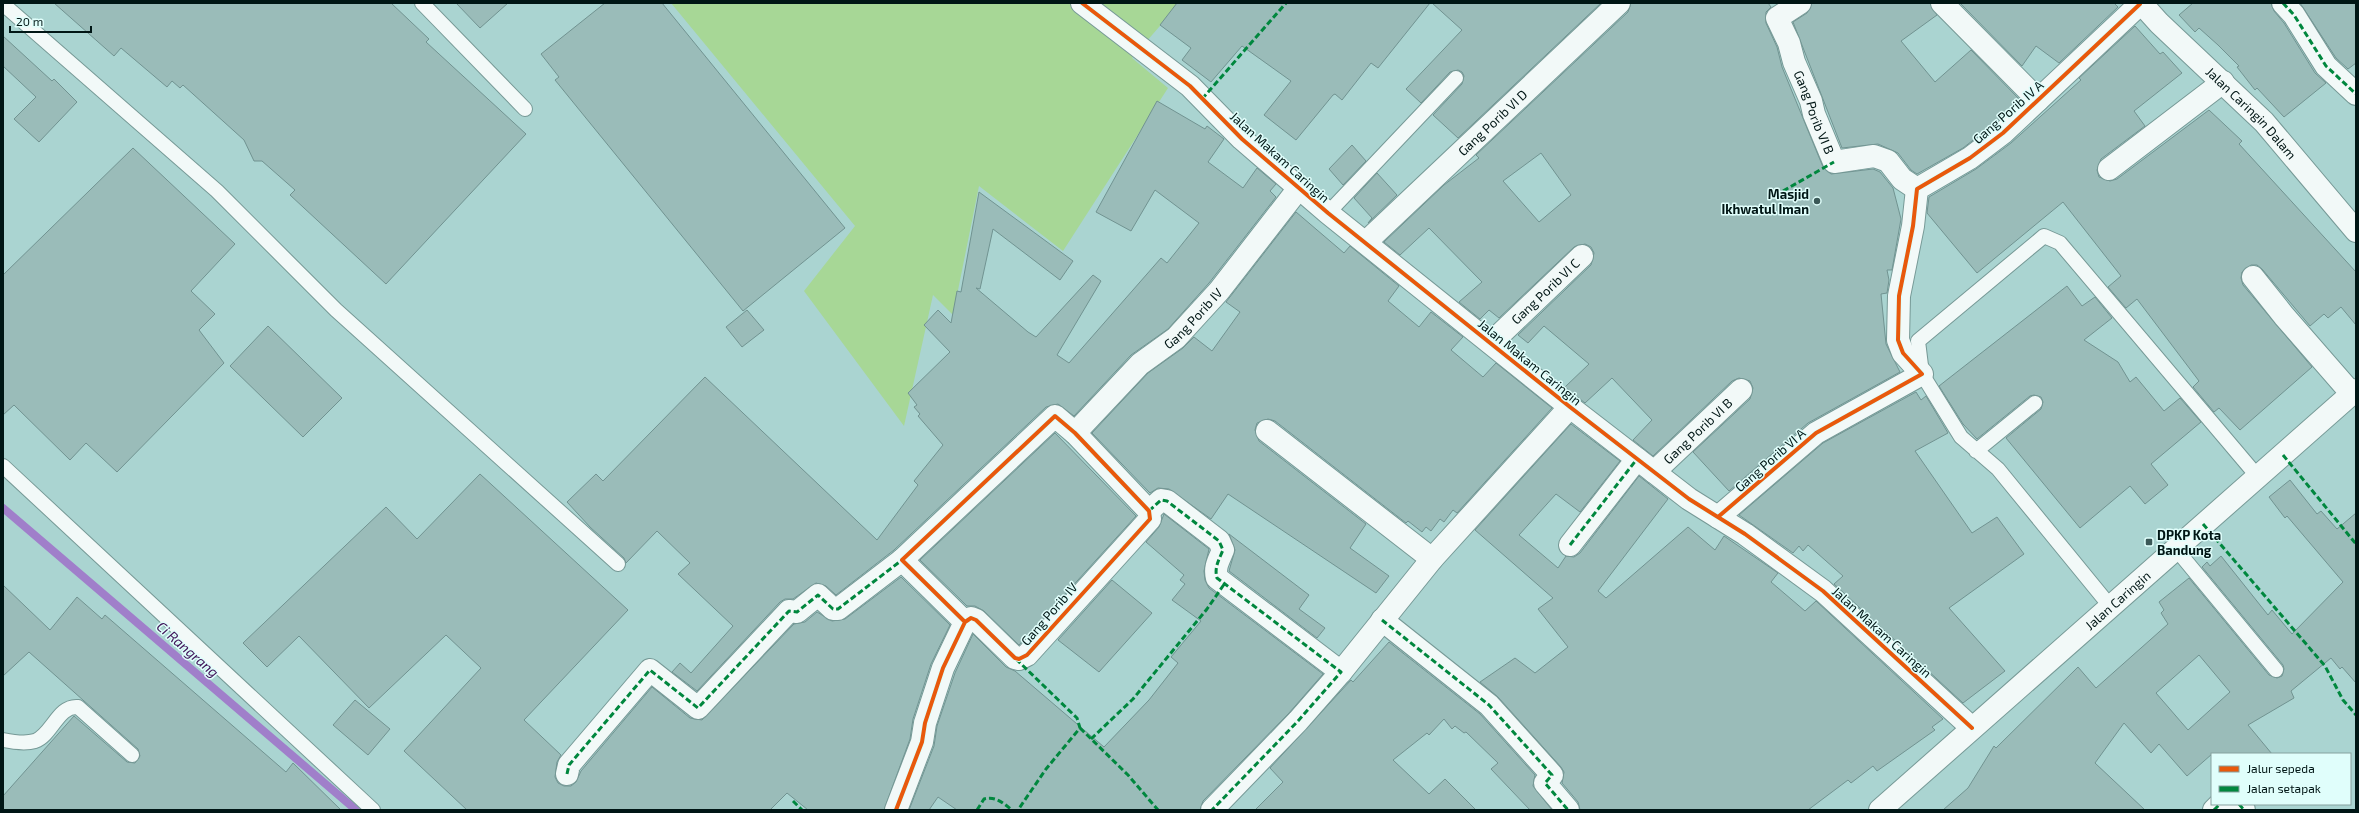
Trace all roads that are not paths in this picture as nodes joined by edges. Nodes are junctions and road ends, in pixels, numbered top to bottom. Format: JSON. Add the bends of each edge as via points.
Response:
{"nodes":[{"id":1,"x":422,"y":3,"type":"edge"},
{"id":2,"x":1082,"y":3,"type":"edge"},
{"id":3,"x":1619,"y":3,"type":"edge"},
{"id":4,"x":1800,"y":3,"type":"edge"},
{"id":5,"x":1942,"y":3,"type":"edge"},
{"id":6,"x":2284,"y":3,"type":"edge"},
{"id":7,"x":3,"y":4,"type":"edge"},
{"id":8,"x":2141,"y":4,"type":"edge"},
{"id":9,"x":1456,"y":78,"type":"dead end"},
{"id":10,"x":2223,"y":82,"type":"junction"},
{"id":11,"x":2356,"y":94,"type":"edge"},
{"id":12,"x":2038,"y":100,"type":"junction"},
{"id":13,"x":525,"y":109,"type":"dead end"},
{"id":14,"x":2109,"y":170,"type":"dead end"},
{"id":15,"x":1299,"y":188,"type":"junction"},
{"id":16,"x":1917,"y":189,"type":"junction"},
{"id":17,"x":1328,"y":213,"type":"junction"},
{"id":18,"x":2356,"y":231,"type":"edge"},
{"id":19,"x":1366,"y":242,"type":"junction"},
{"id":20,"x":1582,"y":256,"type":"dead end"},
{"id":21,"x":2253,"y":277,"type":"dead end"},
{"id":22,"x":1490,"y":343,"type":"junction"},
{"id":23,"x":1922,"y":374,"type":"junction"},
{"id":24,"x":1741,"y":390,"type":"dead end"},
{"id":25,"x":2354,"y":392,"type":"edge"},
{"id":26,"x":2035,"y":403,"type":"dead end"},
{"id":27,"x":1570,"y":407,"type":"junction"},
{"id":28,"x":1267,"y":431,"type":"dead end"},
{"id":29,"x":1075,"y":433,"type":"junction"},
{"id":30,"x":1976,"y":451,"type":"junction"},
{"id":31,"x":3,"y":466,"type":"edge"},
{"id":32,"x":1646,"y":466,"type":"junction"},
{"id":33,"x":2258,"y":477,"type":"junction"},
{"id":34,"x":1149,"y":511,"type":"junction"},
{"id":35,"x":1718,"y":517,"type":"junction"},
{"id":36,"x":1570,"y":545,"type":"dead end"},
{"id":37,"x":2176,"y":549,"type":"junction"},
{"id":38,"x":1432,"y":559,"type":"junction"},
{"id":39,"x":902,"y":560,"type":"junction"},
{"id":40,"x":618,"y":564,"type":"dead end"},
{"id":41,"x":2110,"y":606,"type":"junction"},
{"id":42,"x":1382,"y":620,"type":"junction"},
{"id":43,"x":965,"y":622,"type":"junction"},
{"id":44,"x":2276,"y":670,"type":"dead end"},
{"id":45,"x":1341,"y":672,"type":"junction"},
{"id":46,"x":1972,"y":728,"type":"junction"},
{"id":47,"x":3,"y":740,"type":"edge"},
{"id":48,"x":132,"y":755,"type":"dead end"},
{"id":49,"x":568,"y":774,"type":"dead end"},
{"id":50,"x":373,"y":810,"type":"edge"},
{"id":51,"x":896,"y":810,"type":"edge"},
{"id":52,"x":1212,"y":810,"type":"edge"},
{"id":53,"x":1568,"y":810,"type":"edge"},
{"id":54,"x":1880,"y":810,"type":"edge"}],
"edges":[{"from":1,"to":13,"type":"lane"},
{"from":2,"to":15,"type":"street","name":"Jalan Makam Caringin","via":[[1190,86],[1242,139]]},
{"from":3,"to":19,"type":"street","name":"Gang Porib VI D"},
{"from":4,"to":16,"type":"street","name":"Gang Porib VI B","via":[[1777,18],[1834,162],[1874,156],[1888,161],[1902,179]]},
{"from":5,"to":12,"type":"street"},
{"from":6,"to":11,"type":"street","via":[[2326,66]]},
{"from":7,"to":40,"type":"lane","via":[[217,191],[336,310]]},
{"from":8,"to":10,"type":"street","name":"Jalan Caringin Dalam"},
{"from":8,"to":12,"type":"street","name":"Gang Porib IV A"},
{"from":9,"to":17,"type":"lane"},
{"from":10,"to":14,"type":"street"},
{"from":10,"to":18,"type":"street","name":"Jalan Caringin Dalam","via":[[2264,122]]},
{"from":12,"to":16,"type":"street","name":"Gang Porib IV A","via":[[2003,133],[1970,158]]},
{"from":15,"to":17,"type":"street","name":"Jalan Makam Caringin"},
{"from":15,"to":29,"type":"street","name":"Gang Porib IV","via":[[1214,296],[1176,338],[1140,364]]},
{"from":16,"to":23,"type":"street","via":[[1913,226],[1899,296],[1898,340],[1903,353]]},
{"from":17,"to":19,"type":"street","name":"Jalan Makam Caringin"},
{"from":19,"to":22,"type":"street","name":"Jalan Makam Caringin"},
{"from":20,"to":22,"type":"street","name":"Gang Porib VI C"},
{"from":21,"to":25,"type":"street"},
{"from":22,"to":27,"type":"street","name":"Jalan Makam Caringin"},
{"from":23,"to":30,"type":"lane","via":[[1961,437]]},
{"from":23,"to":33,"type":"lane","via":[[1918,341],[2044,236],[2060,243]]},
{"from":23,"to":35,"type":"street","name":"Gang Porib VI A","via":[[1816,434]]},
{"from":24,"to":32,"type":"street","name":"Gang Porib VI B"},
{"from":25,"to":33,"type":"street","name":"Jalan Caringin"},
{"from":26,"to":30,"type":"lane"},
{"from":27,"to":32,"type":"street","name":"Jalan Makam Caringin"},
{"from":27,"to":38,"type":"street"},
{"from":28,"to":38,"type":"street"},
{"from":29,"to":34,"type":"street"},
{"from":29,"to":39,"type":"street","via":[[1053,416]]},
{"from":30,"to":41,"type":"lane","via":[[1998,469]]},
{"from":31,"to":50,"type":"lane"},
{"from":32,"to":35,"type":"street","name":"Jalan Makam Caringin"},
{"from":32,"to":36,"type":"street","name":"Gang Porib VI B"},
{"from":33,"to":37,"type":"street","name":"Jalan Caringin"},
{"from":34,"to":43,"type":"street","name":"Gang Porib IV","via":[[1150,519],[1027,655],[1015,658],[976,620],[971,618]]},
{"from":34,"to":45,"type":"street","via":[[1161,500],[1167,501],[1219,541],[1223,550],[1216,567],[1218,578]]},
{"from":35,"to":46,"type":"street","name":"Jalan Makam Caringin","via":[[1790,565],[1823,591]]},
{"from":37,"to":41,"type":"street","name":"Jalan Caringin"},
{"from":37,"to":44,"type":"lane"},
{"from":38,"to":42,"type":"street"},
{"from":39,"to":43,"type":"street"},
{"from":39,"to":49,"type":"street","via":[[838,609],[833,610],[818,595],[797,612],[789,611],[698,708],[650,670],[569,765]]},
{"from":41,"to":46,"type":"street","name":"Jalan Caringin"},
{"from":42,"to":45,"type":"street"},
{"from":42,"to":53,"type":"street","via":[[1489,705],[1552,775],[1545,783]]},
{"from":43,"to":51,"type":"street","via":[[943,668],[925,723],[922,742]]},
{"from":45,"to":52,"type":"street","via":[[1298,721]]},
{"from":46,"to":54,"type":"street","name":"Jalan Caringin"},
{"from":47,"to":48,"type":"lane","via":[[35,741],[70,708],[78,707]]}]}
